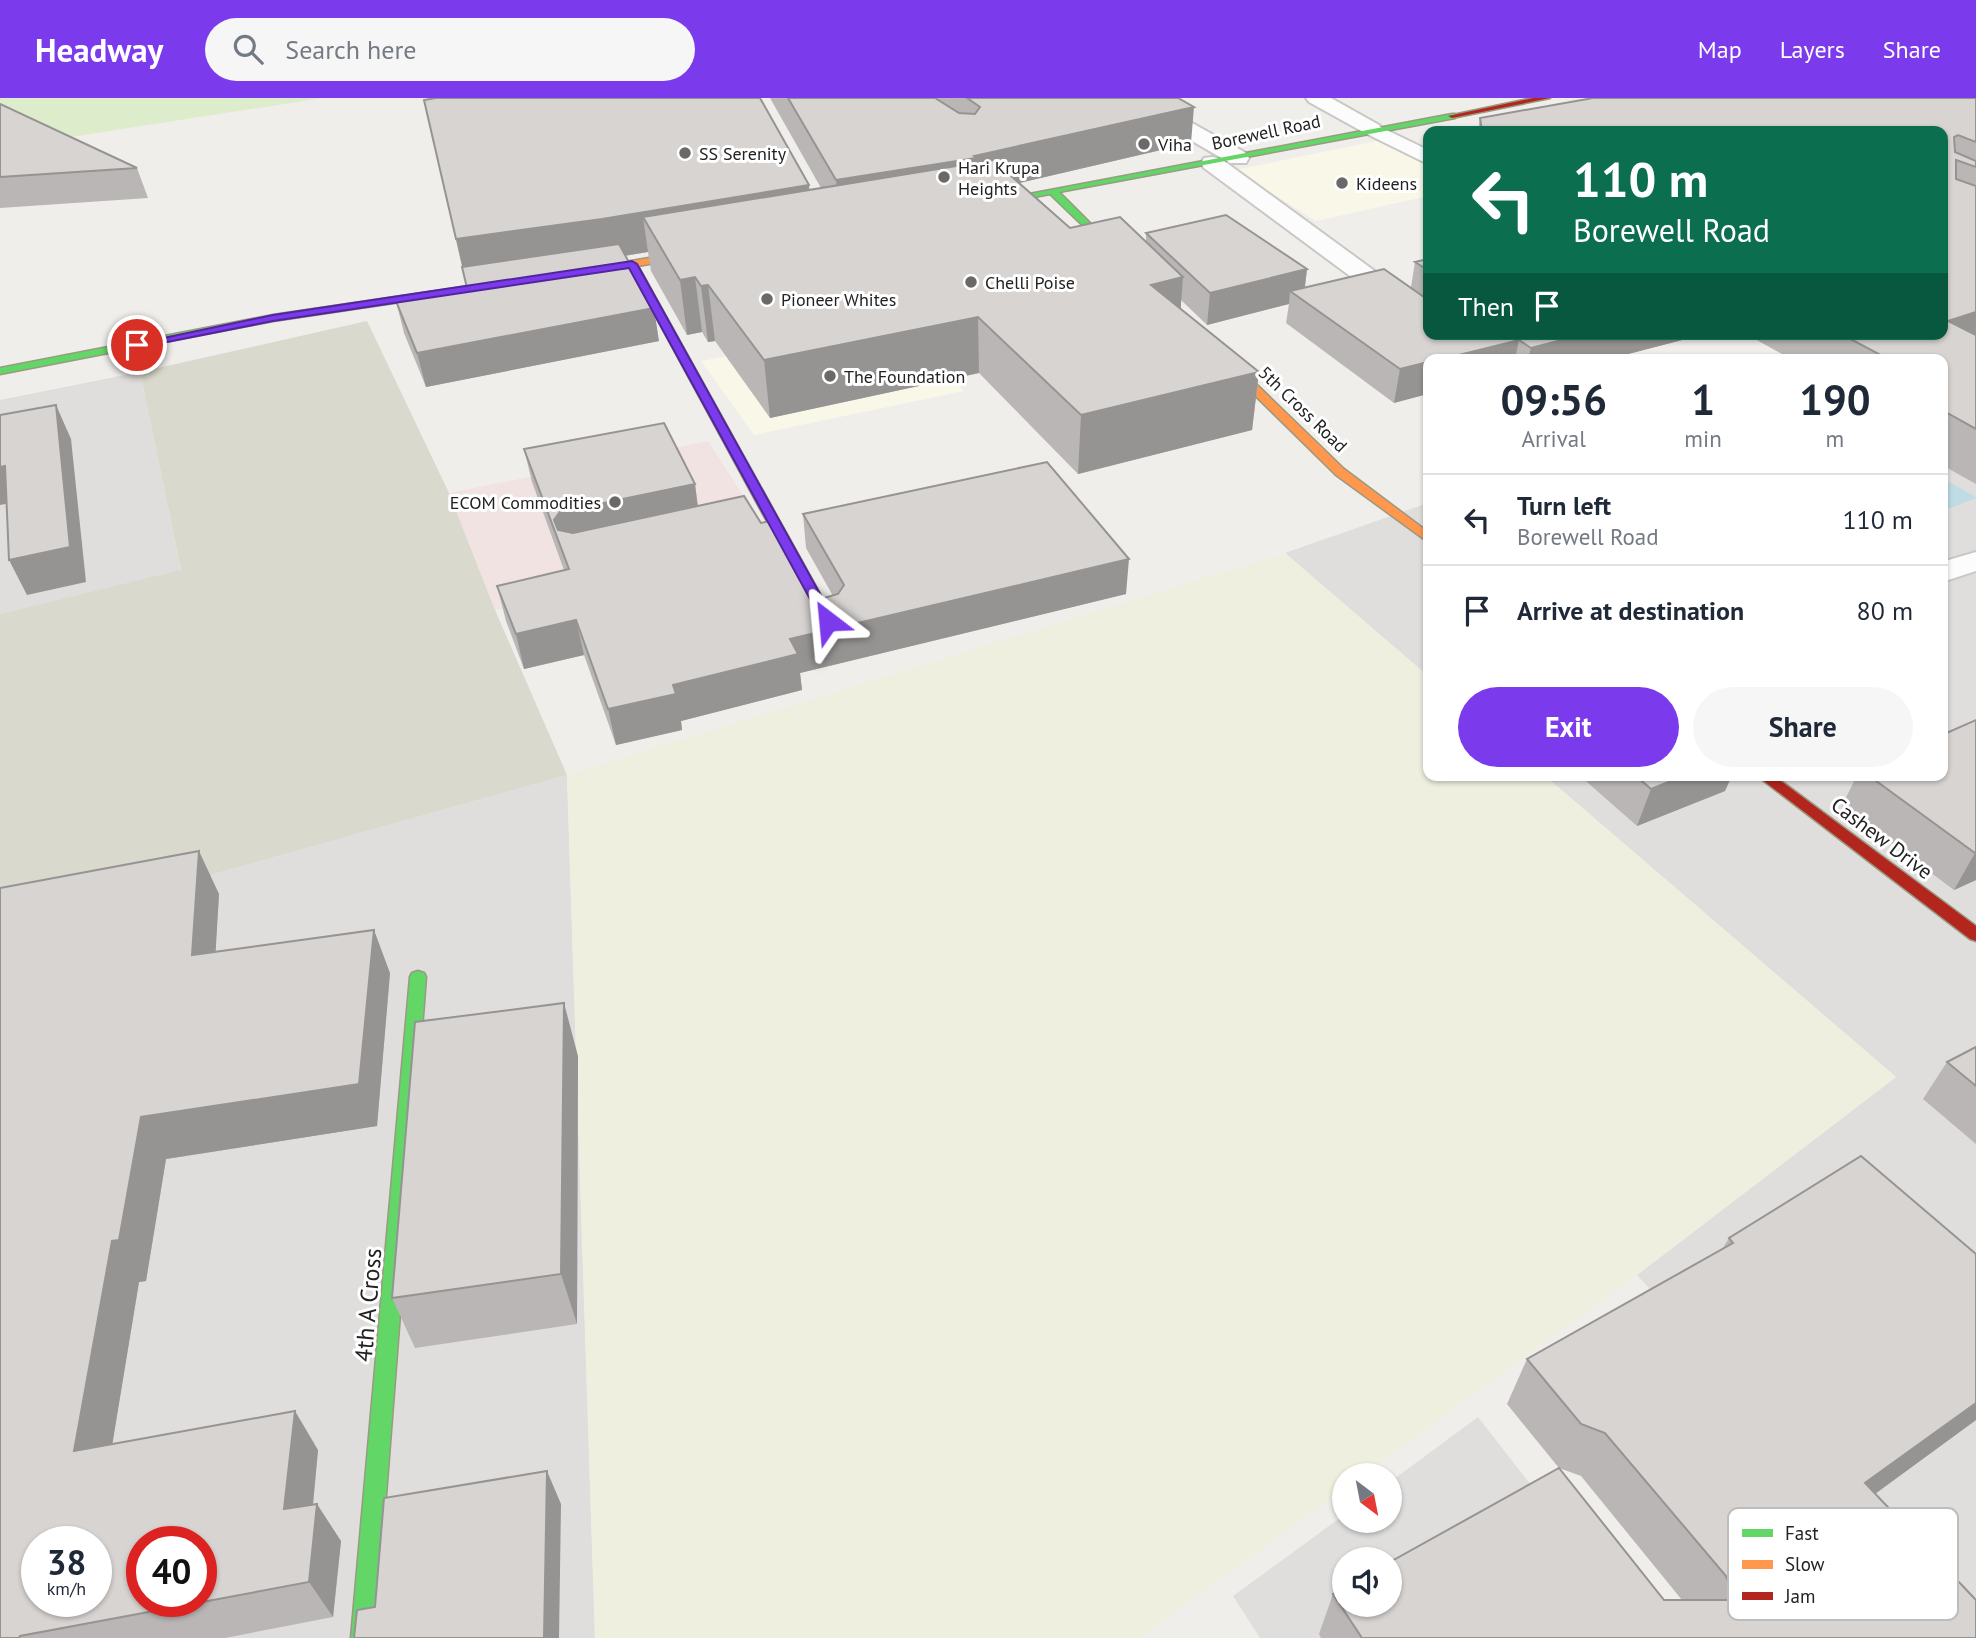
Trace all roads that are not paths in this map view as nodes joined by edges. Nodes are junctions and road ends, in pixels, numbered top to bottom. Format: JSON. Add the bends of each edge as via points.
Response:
{"nodes":[{"id":1,"x":1132,"y":98,"type":"edge"},
{"id":2,"x":1316,"y":98,"type":"edge"},
{"id":3,"x":1546,"y":98,"type":"edge"},
{"id":4,"x":1372,"y":129,"type":"junction"},
{"id":5,"x":1423,"y":155,"type":"edge"},
{"id":6,"x":1238,"y":158,"type":"junction"},
{"id":7,"x":1212,"y":163,"type":"junction"},
{"id":8,"x":1053,"y":192,"type":"junction"},
{"id":9,"x":961,"y":208,"type":"edge"},
{"id":10,"x":724,"y":249,"type":"edge"},
{"id":11,"x":632,"y":264,"type":"junction"},
{"id":12,"x":1132,"y":270,"type":"edge"},
{"id":13,"x":555,"y":276,"type":"edge"},
{"id":14,"x":488,"y":286,"type":"edge"},
{"id":15,"x":1423,"y":318,"type":"edge"},
{"id":16,"x":1211,"y":347,"type":"edge"},
{"id":17,"x":0,"y":371,"type":"edge"},
{"id":18,"x":1423,"y":535,"type":"edge"},
{"id":19,"x":1976,"y":561,"type":"edge"},
{"id":20,"x":1948,"y":571,"type":"edge"},
{"id":21,"x":828,"y":621,"type":"edge"},
{"id":22,"x":1771,"y":781,"type":"edge"},
{"id":23,"x":1976,"y":935,"type":"edge"},
{"id":24,"x":418,"y":977,"type":"dead end"},
{"id":25,"x":363,"y":1638,"type":"edge"}],
"edges":[{"from":1,"to":6,"type":"street"},
{"from":2,"to":4,"type":"street"},
{"from":3,"to":4,"type":"street","name":"Borewell Road"},
{"from":4,"to":5,"type":"street"},
{"from":4,"to":6,"type":"street","name":"Borewell Road"},
{"from":6,"to":7,"type":"street","name":"Borewell Road"},
{"from":7,"to":8,"type":"street","name":"Borewell Road"},
{"from":7,"to":15,"type":"street"},
{"from":8,"to":9,"type":"street","name":"Borewell Road"},
{"from":8,"to":12,"type":"street"},
{"from":10,"to":11,"type":"street"},
{"from":11,"to":13,"type":"street"},
{"from":11,"to":21,"type":"street","via":[[756,517]]},
{"from":14,"to":17,"type":"street","via":[[273,318]]},
{"from":16,"to":18,"type":"street","name":"5th Cross Road","via":[[1340,472]]},
{"from":19,"to":20,"type":"street"},
{"from":22,"to":23,"type":"street","name":"Cashew Drive"},
{"from":24,"to":25,"type":"street","name":"4th A Cross"}]}
